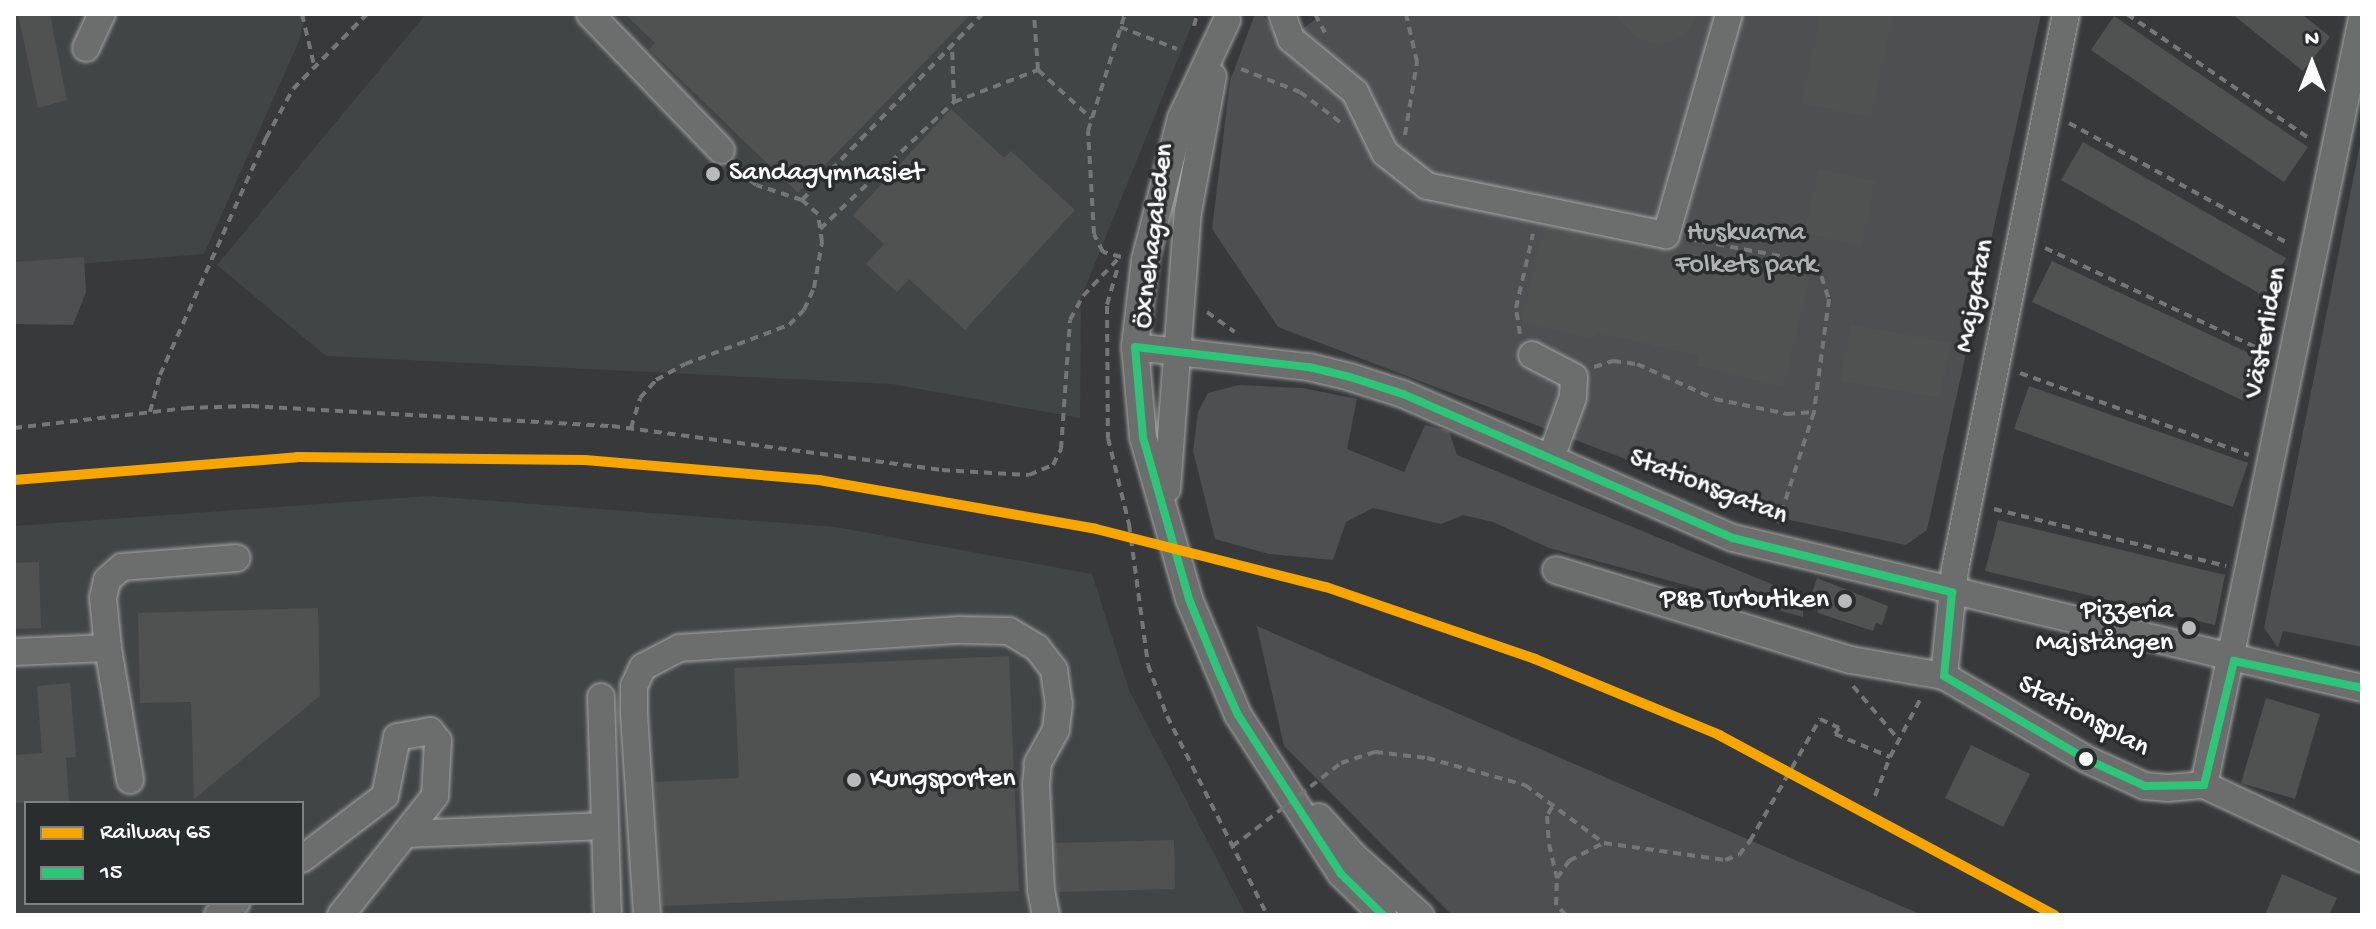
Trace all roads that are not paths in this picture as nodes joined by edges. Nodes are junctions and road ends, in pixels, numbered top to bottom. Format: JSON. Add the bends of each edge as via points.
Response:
{"nodes":[{"id":1,"x":102,"y":14,"type":"edge"},
{"id":2,"x":590,"y":14,"type":"edge"},
{"id":3,"x":1282,"y":14,"type":"edge"},
{"id":4,"x":1729,"y":14,"type":"edge"},
{"id":5,"x":2066,"y":14,"type":"edge"},
{"id":6,"x":1228,"y":17,"type":"edge"},
{"id":7,"x":2362,"y":18,"type":"edge"},
{"id":8,"x":86,"y":48,"type":"dead end"},
{"id":9,"x":721,"y":150,"type":"road end"},
{"id":10,"x":1135,"y":347,"type":"junction"},
{"id":11,"x":1173,"y":350,"type":"junction"},
{"id":12,"x":1532,"y":355,"type":"road end"},
{"id":13,"x":1551,"y":458,"type":"junction"},
{"id":14,"x":1167,"y":511,"type":"junction"},
{"id":15,"x":237,"y":558,"type":"dead end"},
{"id":16,"x":1556,"y":570,"type":"dead end"},
{"id":17,"x":1952,"y":592,"type":"junction"},
{"id":18,"x":108,"y":648,"type":"junction"},
{"id":19,"x":14,"y":652,"type":"edge"},
{"id":20,"x":2234,"y":661,"type":"junction"},
{"id":21,"x":1944,"y":676,"type":"junction"},
{"id":22,"x":2362,"y":688,"type":"edge"},
{"id":23,"x":601,"y":697,"type":"dead end"},
{"id":24,"x":1259,"y":748,"type":"junction"},
{"id":25,"x":130,"y":780,"type":"dead end"},
{"id":26,"x":2204,"y":785,"type":"junction"},
{"id":27,"x":605,"y":826,"type":"junction"},
{"id":28,"x":406,"y":834,"type":"junction"},
{"id":29,"x":304,"y":857,"type":"edge"},
{"id":30,"x":2362,"y":859,"type":"edge"},
{"id":31,"x":1376,"y":912,"type":"edge"},
{"id":32,"x":341,"y":915,"type":"edge"},
{"id":33,"x":608,"y":915,"type":"edge"},
{"id":34,"x":647,"y":915,"type":"edge"},
{"id":35,"x":1046,"y":915,"type":"edge"},
{"id":36,"x":1420,"y":915,"type":"edge"}],
"edges":[{"from":1,"to":8,"type":"street"},
{"from":2,"to":9,"type":"street"},
{"from":3,"to":4,"type":"street","via":[[1291,39],[1355,92],[1385,153],[1427,186],[1666,235]]},
{"from":5,"to":17,"type":"street","name":"Majgatan"},
{"from":6,"to":10,"type":"street","name":"Öxnehagaleden","via":[[1181,118],[1161,185]]},
{"from":6,"to":11,"type":"street","name":"Öxnehagaleden","via":[[1199,138]]},
{"from":7,"to":20,"type":"street","name":"Västerliden"},
{"from":10,"to":11,"type":"street","name":"Stationsgatan"},
{"from":10,"to":14,"type":"street","name":"Öxnehagaleden","via":[[1143,437]]},
{"from":11,"to":13,"type":"street","name":"Stationsgatan","via":[[1350,377]]},
{"from":11,"to":14,"type":"street","name":"Öxnehagaleden"},
{"from":12,"to":13,"type":"street","via":[[1574,377],[1573,397]]},
{"from":13,"to":17,"type":"street","name":"Stationsgatan","via":[[1733,538]]},
{"from":14,"to":24,"type":"street","name":"Öxnehagaleden","via":[[1189,599],[1232,701]]},
{"from":15,"to":18,"type":"street","via":[[122,567],[107,580],[103,598]]},
{"from":16,"to":21,"type":"street","via":[[1851,660]]},
{"from":17,"to":20,"type":"street","name":"Stationsgatan"},
{"from":17,"to":21,"type":"street"},
{"from":18,"to":19,"type":"street"},
{"from":18,"to":25,"type":"street"},
{"from":20,"to":22,"type":"street","name":"Stationsgatan"},
{"from":20,"to":26,"type":"street"},
{"from":21,"to":26,"type":"street","name":"Stationsplan","via":[[2086,759],[2145,786]]},
{"from":23,"to":27,"type":"street"},
{"from":24,"to":31,"type":"street","name":"Öxnehagaleden","via":[[1341,874]]},
{"from":24,"to":36,"type":"street","name":"Öxnehagaleden","via":[[1354,856]]},
{"from":26,"to":30,"type":"street"},
{"from":27,"to":28,"type":"street"},
{"from":27,"to":33,"type":"street"},
{"from":28,"to":29,"type":"street","via":[[435,796],[438,741],[430,731],[397,737],[385,796]]},
{"from":28,"to":32,"type":"street","via":[[383,855]]},
{"from":34,"to":35,"type":"street","via":[[634,712],[634,686],[643,667],[679,648],[959,630],[1009,631],[1037,648],[1054,670],[1056,730],[1038,763],[1036,784]]}]}
